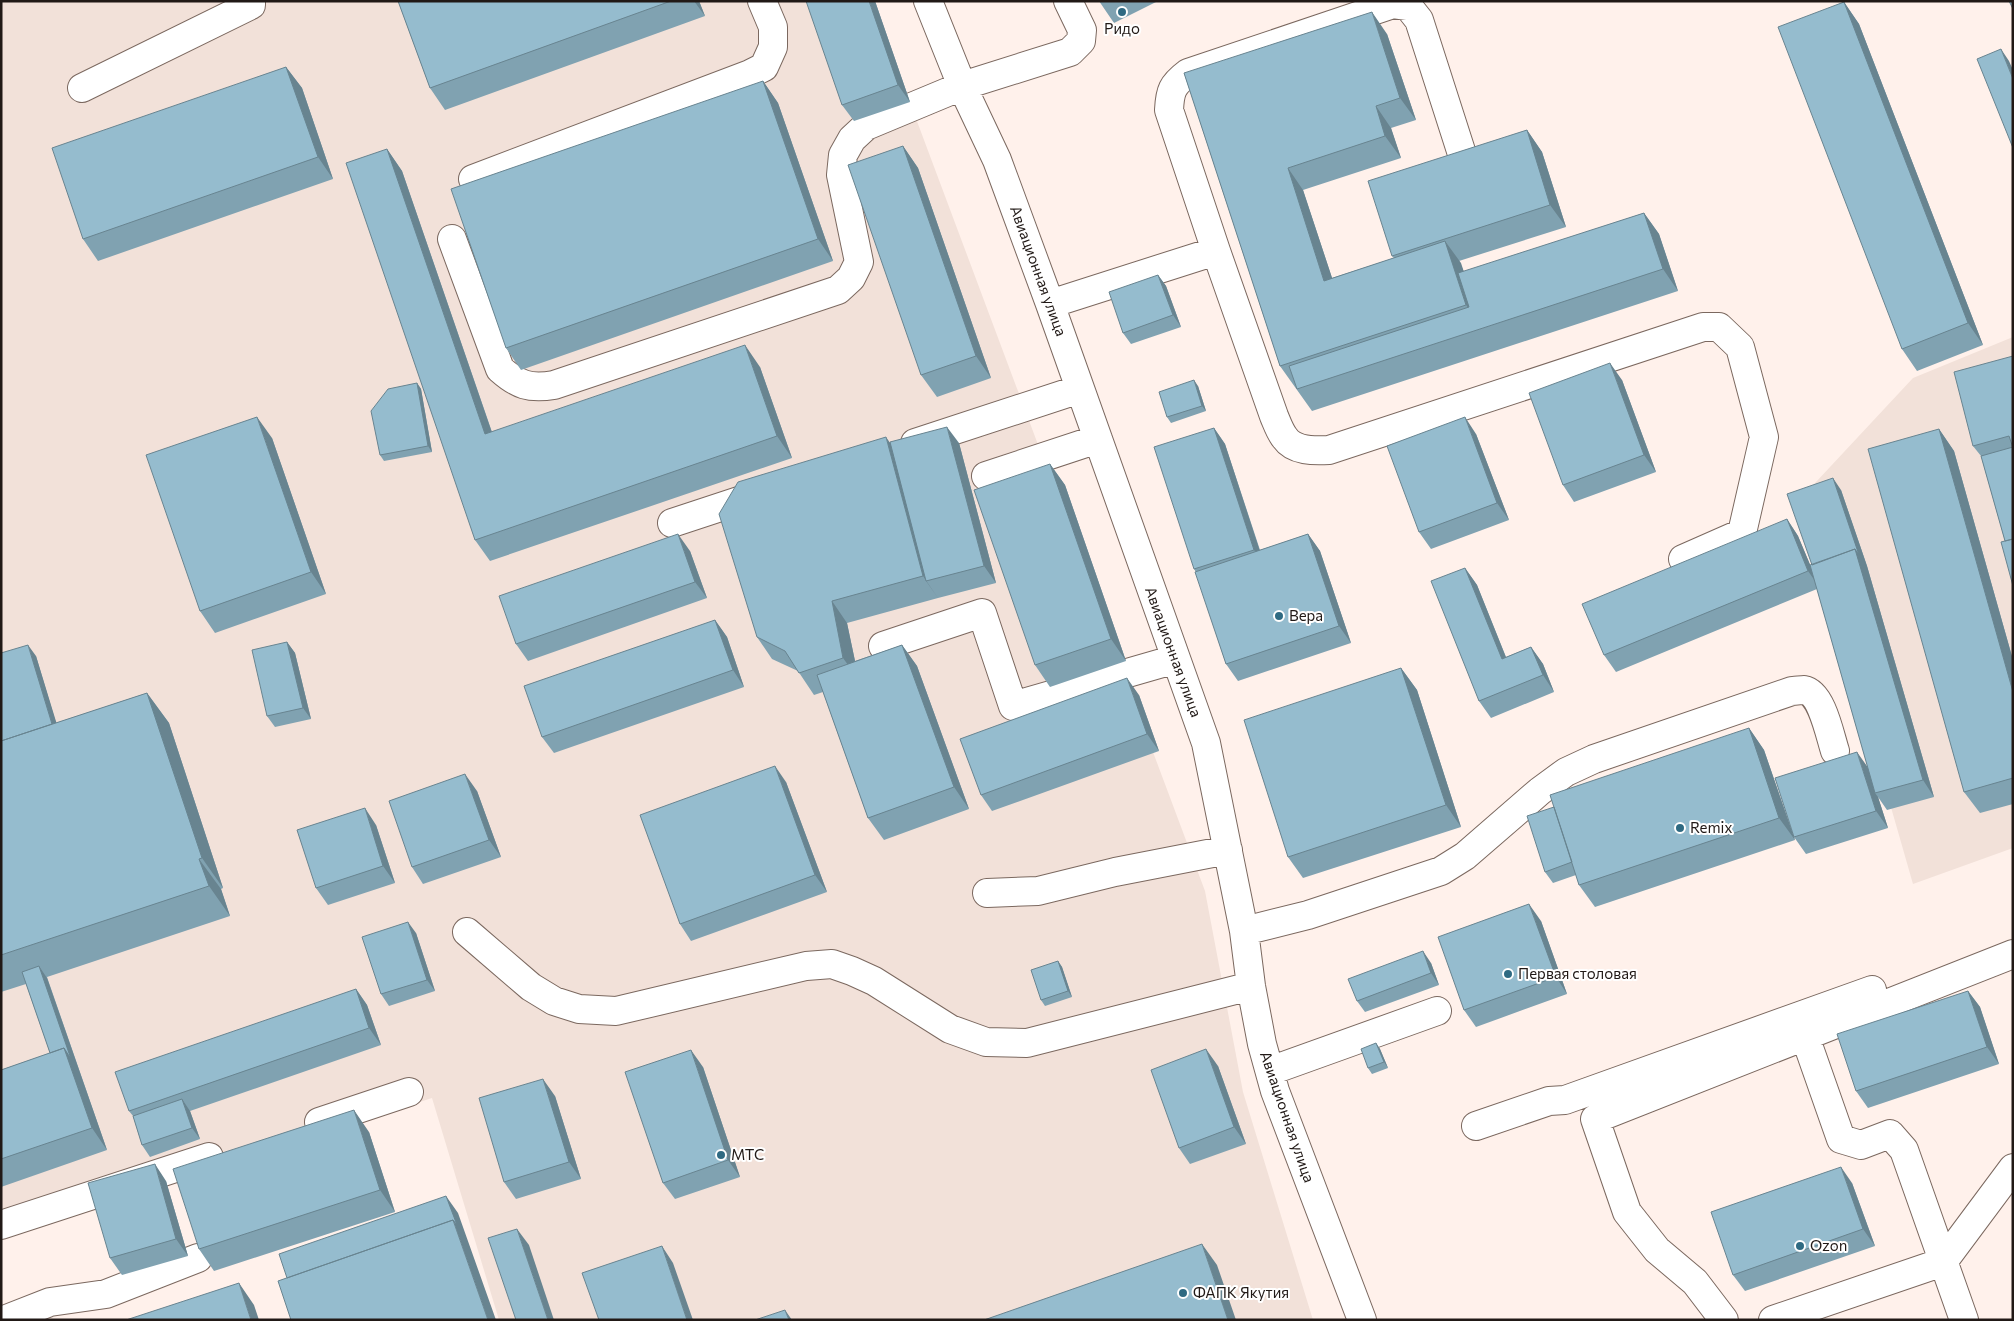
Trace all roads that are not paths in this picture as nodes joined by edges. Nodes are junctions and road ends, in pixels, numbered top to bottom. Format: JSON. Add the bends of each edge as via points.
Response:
{"nodes":[{"id":1,"x":251,"y":1,"type":"edge"},
{"id":2,"x":762,"y":1,"type":"edge"},
{"id":3,"x":928,"y":1,"type":"edge"},
{"id":4,"x":1068,"y":1,"type":"edge"},
{"id":5,"x":962,"y":86,"type":"junction"},
{"id":6,"x":82,"y":88,"type":"dead end"},
{"id":7,"x":1461,"y":151,"type":"edge"},
{"id":8,"x":473,"y":179,"type":"edge"},
{"id":9,"x":452,"y":239,"type":"dead end"},
{"id":10,"x":1216,"y":251,"type":"junction"},
{"id":11,"x":1050,"y":304,"type":"junction"},
{"id":12,"x":1080,"y":389,"type":"junction"},
{"id":13,"x":1098,"y":439,"type":"junction"},
{"id":14,"x":890,"y":451,"type":"edge"},
{"id":15,"x":986,"y":476,"type":"dead end"},
{"id":16,"x":786,"y":486,"type":"edge"},
{"id":17,"x":672,"y":523,"type":"dead end"},
{"id":18,"x":1683,"y":559,"type":"dead end"},
{"id":19,"x":883,"y":646,"type":"dead end"},
{"id":20,"x":1176,"y":659,"type":"junction"},
{"id":21,"x":1835,"y":751,"type":"dead end"},
{"id":22,"x":1228,"y":850,"type":"junction"},
{"id":23,"x":987,"y":893,"type":"dead end"},
{"id":24,"x":1244,"y":931,"type":"junction"},
{"id":25,"x":467,"y":932,"type":"dead end"},
{"id":26,"x":2013,"y":940,"type":"edge"},
{"id":27,"x":2013,"y":946,"type":"edge"},
{"id":28,"x":2013,"y":954,"type":"edge"},
{"id":29,"x":1943,"y":975,"type":"dead end"},
{"id":30,"x":1251,"y":986,"type":"junction"},
{"id":31,"x":1437,"y":1011,"type":"dead end"},
{"id":32,"x":1801,"y":1025,"type":"junction"},
{"id":33,"x":1270,"y":1071,"type":"junction"},
{"id":34,"x":409,"y":1092,"type":"dead end"},
{"id":35,"x":1476,"y":1126,"type":"dead end"},
{"id":36,"x":295,"y":1129,"type":"edge"},
{"id":37,"x":229,"y":1151,"type":"edge"},
{"id":38,"x":2013,"y":1168,"type":"edge"},
{"id":39,"x":1,"y":1225,"type":"edge"},
{"id":40,"x":198,"y":1258,"type":"edge"},
{"id":41,"x":1943,"y":1262,"type":"junction"},
{"id":42,"x":4,"y":1320,"type":"edge"},
{"id":43,"x":1362,"y":1320,"type":"edge"},
{"id":44,"x":1724,"y":1320,"type":"edge"},
{"id":45,"x":1773,"y":1320,"type":"edge"},
{"id":46,"x":1964,"y":1320,"type":"edge"}],
"edges":[{"from":1,"to":6,"type":"street","via":[[250,5]]},
{"from":2,"to":8,"type":"street","via":[[773,27],[773,47],[764,67]]},
{"from":3,"to":5,"type":"street","name":"Авиационная улица"},
{"from":4,"to":5,"type":"street","via":[[1082,30],[1081,41],[1070,52]]},
{"from":5,"to":9,"type":"street","via":[[866,126],[852,139],[843,155],[841,175],[859,262],[852,278],[838,290],[554,386],[536,388],[514,382],[500,369]]},
{"from":5,"to":11,"type":"street","name":"Авиационная улица","via":[[997,160]]},
{"from":7,"to":10,"type":"street","via":[[1420,20],[1408,6],[1393,4],[1188,73],[1176,83],[1170,96],[1169,110]]},
{"from":10,"to":11,"type":"street"},
{"from":10,"to":18,"type":"street","via":[[1285,439],[1313,451],[1329,450],[1703,327],[1719,327],[1740,347],[1764,437],[1742,533]]},
{"from":11,"to":12,"type":"street","name":"Авиационная улица"},
{"from":12,"to":13,"type":"street","name":"Авиационная улица"},
{"from":12,"to":14,"type":"street"},
{"from":13,"to":15,"type":"street"},
{"from":13,"to":20,"type":"street","name":"Авиационная улица"},
{"from":16,"to":17,"type":"street"},
{"from":19,"to":20,"type":"street","via":[[982,613],[1013,706]]},
{"from":20,"to":22,"type":"street","name":"Авиационная улица","via":[[1206,743]]},
{"from":21,"to":24,"type":"street","via":[[1818,700],[1804,690],[1792,692],[1594,758],[1566,772],[1465,856],[1441,871]]},
{"from":22,"to":23,"type":"street","via":[[1038,891]]},
{"from":22,"to":24,"type":"street","name":"Авиационная улица"},
{"from":24,"to":30,"type":"street","name":"Авиационная улица"},
{"from":25,"to":30,"type":"street","via":[[532,987],[554,1001],[579,1009],[616,1011],[806,966],[832,964],[874,981],[950,1029],[986,1042],[1027,1043]]},
{"from":26,"to":35,"type":"street","via":[[1564,1100],[1549,1101]]},
{"from":27,"to":32,"type":"street"},
{"from":28,"to":44,"type":"street","via":[[1595,1119],[1627,1212],[1657,1250],[1695,1282]]},
{"from":29,"to":32,"type":"street"},
{"from":30,"to":33,"type":"street","name":"Авиационная улица"},
{"from":31,"to":33,"type":"street"},
{"from":32,"to":41,"type":"street","via":[[1841,1139],[1861,1144],[1890,1134],[1904,1150]]},
{"from":33,"to":43,"type":"street","name":"Авиационная улица"},
{"from":34,"to":36,"type":"street"},
{"from":37,"to":39,"type":"street"},
{"from":38,"to":41,"type":"street"},
{"from":40,"to":42,"type":"street","via":[[106,1294],[50,1302]]},
{"from":41,"to":45,"type":"street"},
{"from":41,"to":46,"type":"street"}]}
